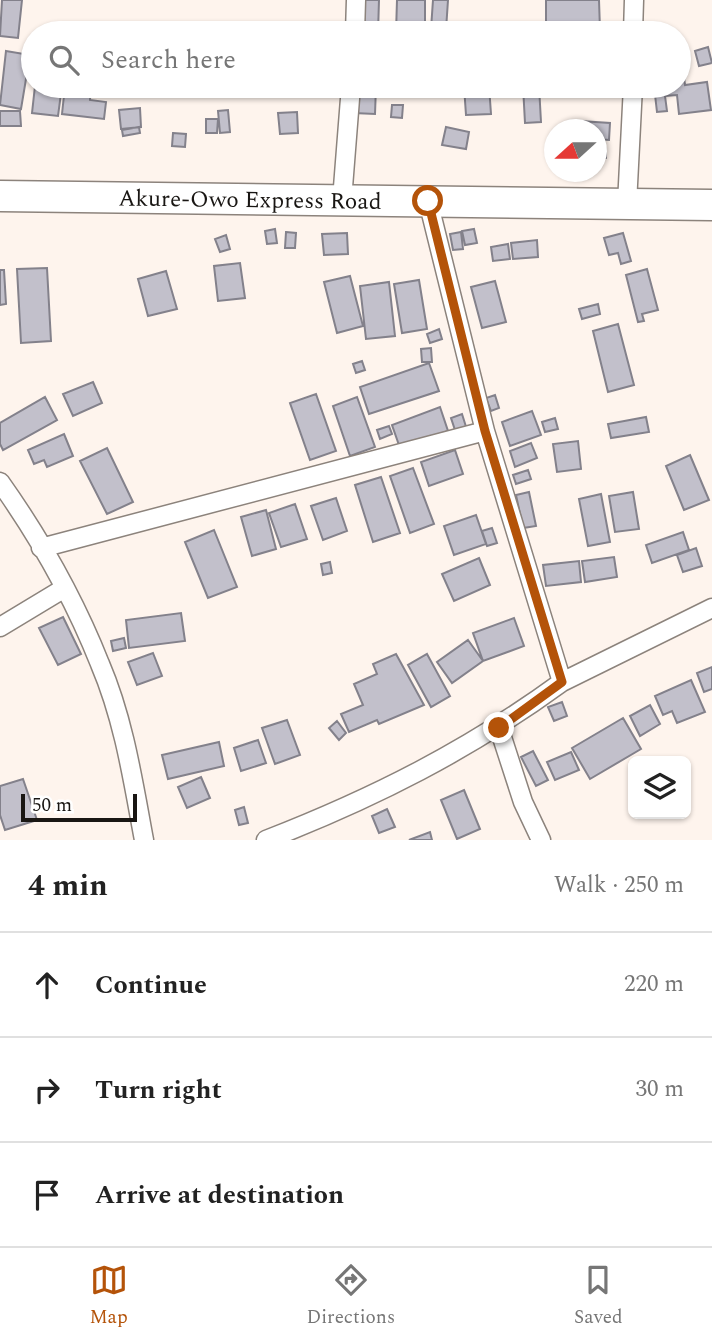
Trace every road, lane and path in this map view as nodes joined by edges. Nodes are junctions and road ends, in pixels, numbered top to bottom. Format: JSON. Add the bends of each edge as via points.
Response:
{"nodes":[{"id":1,"x":356,"y":0,"type":"edge"},
{"id":2,"x":634,"y":0,"type":"edge"},
{"id":3,"x":355,"y":21,"type":"edge"},
{"id":4,"x":633,"y":21,"type":"edge"},
{"id":5,"x":350,"y":98,"type":"edge"},
{"id":6,"x":632,"y":98,"type":"edge"},
{"id":7,"x":0,"y":196,"type":"edge"},
{"id":8,"x":342,"y":200,"type":"junction"},
{"id":9,"x":428,"y":201,"type":"junction"},
{"id":10,"x":627,"y":204,"type":"junction"},
{"id":11,"x":712,"y":205,"type":"edge"},
{"id":12,"x":485,"y":431,"type":"junction"},
{"id":13,"x":0,"y":482,"type":"edge"},
{"id":14,"x":41,"y":548,"type":"junction"},
{"id":15,"x":63,"y":589,"type":"junction"},
{"id":16,"x":712,"y":608,"type":"edge"},
{"id":17,"x":0,"y":627,"type":"edge"},
{"id":18,"x":562,"y":682,"type":"junction"},
{"id":19,"x":499,"y":728,"type":"junction"},
{"id":20,"x":144,"y":840,"type":"edge"},
{"id":21,"x":266,"y":840,"type":"edge"},
{"id":22,"x":541,"y":840,"type":"edge"}],
"edges":[{"from":1,"to":3,"type":"street"},
{"from":2,"to":4,"type":"street"},
{"from":5,"to":8,"type":"street"},
{"from":6,"to":10,"type":"street"},
{"from":7,"to":8,"type":"highway","name":"Akure-Owo Express Road"},
{"from":8,"to":9,"type":"highway","name":"Akure-Owo Express Road"},
{"from":9,"to":10,"type":"highway","name":"Akure-Owo Express Road"},
{"from":9,"to":12,"type":"street"},
{"from":10,"to":11,"type":"highway","name":"Akure-Owo Express Road"},
{"from":12,"to":14,"type":"street"},
{"from":12,"to":18,"type":"street"},
{"from":13,"to":14,"type":"street"},
{"from":14,"to":15,"type":"street"},
{"from":15,"to":17,"type":"street"},
{"from":15,"to":20,"type":"street","via":[[111,694],[130,759]]},
{"from":16,"to":18,"type":"street"},
{"from":18,"to":19,"type":"street"},
{"from":19,"to":21,"type":"street","via":[[351,807]]},
{"from":19,"to":22,"type":"street","via":[[523,803]]}]}
